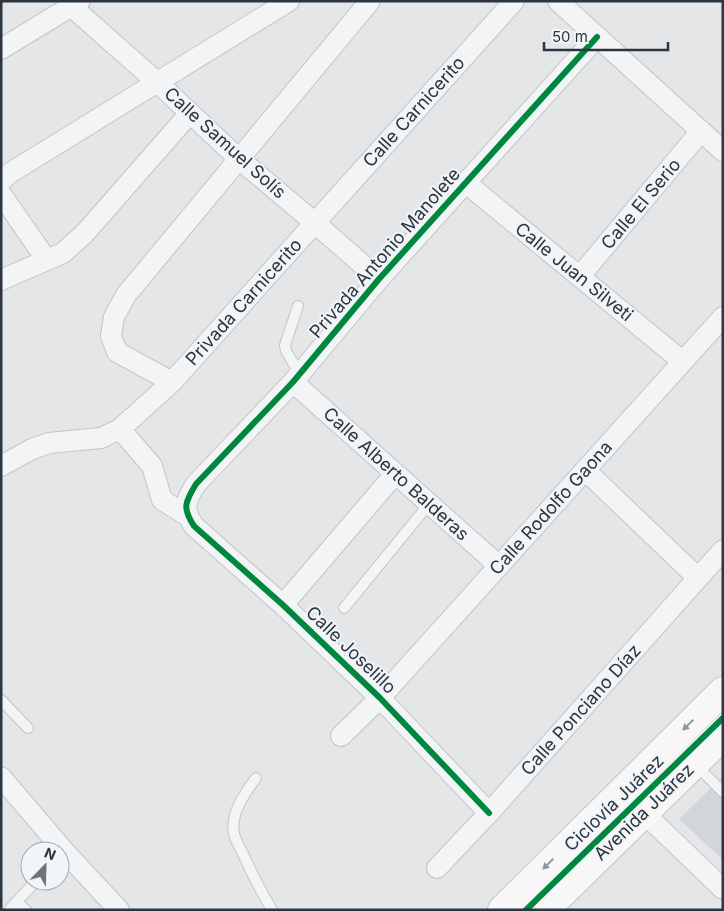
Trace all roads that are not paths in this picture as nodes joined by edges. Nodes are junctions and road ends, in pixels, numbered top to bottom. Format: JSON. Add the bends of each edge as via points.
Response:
{"nodes":[{"id":1,"x":289,"y":1,"type":"edge"},
{"id":2,"x":370,"y":1,"type":"edge"},
{"id":3,"x":514,"y":1,"type":"edge"},
{"id":4,"x":558,"y":1,"type":"edge"},
{"id":5,"x":76,"y":4,"type":"edge"},
{"id":6,"x":597,"y":37,"type":"junction"},
{"id":7,"x":1,"y":49,"type":"edge"},
{"id":8,"x":157,"y":82,"type":"junction"},
{"id":9,"x":190,"y":113,"type":"junction"},
{"id":10,"x":701,"y":131,"type":"junction"},
{"id":11,"x":723,"y":151,"type":"edge"},
{"id":12,"x":238,"y":158,"type":"junction"},
{"id":13,"x":1,"y":181,"type":"edge"},
{"id":14,"x":466,"y":183,"type":"junction"},
{"id":15,"x":1,"y":194,"type":"edge"},
{"id":16,"x":315,"y":223,"type":"junction"},
{"id":17,"x":46,"y":259,"type":"junction"},
{"id":18,"x":580,"y":276,"type":"junction"},
{"id":19,"x":379,"y":279,"type":"junction"},
{"id":20,"x":1,"y":280,"type":"edge"},
{"id":21,"x":298,"y":306,"type":"dead end"},
{"id":22,"x":723,"y":317,"type":"edge"},
{"id":23,"x":682,"y":360,"type":"junction"},
{"id":24,"x":297,"y":378,"type":"junction"},
{"id":25,"x":172,"y":382,"type":"junction"},
{"id":26,"x":120,"y":429,"type":"junction"},
{"id":27,"x":1,"y":466,"type":"edge"},
{"id":28,"x":585,"y":470,"type":"junction"},
{"id":29,"x":395,"y":474,"type":"junction"},
{"id":30,"x":429,"y":504,"type":"junction"},
{"id":31,"x":186,"y":515,"type":"junction"},
{"id":32,"x":723,"y":550,"type":"edge"},
{"id":33,"x":499,"y":566,"type":"junction"},
{"id":34,"x":698,"y":578,"type":"junction"},
{"id":35,"x":283,"y":605,"type":"junction"},
{"id":36,"x":344,"y":608,"type":"dead end"},
{"id":37,"x":723,"y":691,"type":"edge"},
{"id":38,"x":380,"y":698,"type":"junction"},
{"id":39,"x":1,"y":700,"type":"edge"},
{"id":40,"x":28,"y":728,"type":"dead end"},
{"id":41,"x":341,"y":736,"type":"dead end"},
{"id":42,"x":723,"y":736,"type":"edge"},
{"id":43,"x":695,"y":763,"type":"junction"},
{"id":44,"x":1,"y":777,"type":"edge"},
{"id":45,"x":256,"y":778,"type":"dead end"},
{"id":46,"x":621,"y":791,"type":"junction"},
{"id":47,"x":723,"y":792,"type":"edge"},
{"id":48,"x":489,"y":813,"type":"junction"},
{"id":49,"x":642,"y":813,"type":"junction"},
{"id":50,"x":52,"y":841,"type":"edge"},
{"id":51,"x":70,"y":861,"type":"edge"},
{"id":52,"x":437,"y":868,"type":"dead end"},
{"id":53,"x":723,"y":889,"type":"edge"},
{"id":54,"x":27,"y":891,"type":"edge"},
{"id":55,"x":13,"y":906,"type":"edge"},
{"id":56,"x":26,"y":910,"type":"edge"},
{"id":57,"x":119,"y":910,"type":"edge"},
{"id":58,"x":272,"y":910,"type":"edge"},
{"id":59,"x":502,"y":910,"type":"edge"},
{"id":60,"x":545,"y":910,"type":"edge"}],
"edges":[{"from":1,"to":8,"type":"street"},
{"from":2,"to":12,"type":"street"},
{"from":3,"to":16,"type":"street","name":"Calle Carnicerito"},
{"from":4,"to":6,"type":"street"},
{"from":5,"to":7,"type":"street"},
{"from":5,"to":8,"type":"street","name":"Calle Samuel Solís"},
{"from":6,"to":10,"type":"street"},
{"from":6,"to":14,"type":"street","name":"Privada Antonio Manolete"},
{"from":8,"to":9,"type":"street","name":"Calle Samuel Solís"},
{"from":8,"to":13,"type":"street"},
{"from":9,"to":12,"type":"street","name":"Calle Samuel Solís"},
{"from":9,"to":17,"type":"street","via":[[85,233],[63,253]]},
{"from":10,"to":11,"type":"street"},
{"from":10,"to":18,"type":"street","name":"Calle El Serio"},
{"from":12,"to":16,"type":"street","name":"Calle Samuel Solís"},
{"from":12,"to":25,"type":"street","via":[[126,295],[114,317],[111,336],[117,352]]},
{"from":14,"to":18,"type":"street","name":"Calle Juan Silveti"},
{"from":14,"to":19,"type":"street","name":"Privada Antonio Manolete"},
{"from":15,"to":17,"type":"street"},
{"from":16,"to":19,"type":"street","name":"Calle Samuel Solís"},
{"from":16,"to":25,"type":"street","name":"Privada Carnicerito"},
{"from":17,"to":20,"type":"street"},
{"from":18,"to":23,"type":"street","name":"Calle Juan Silveti"},
{"from":19,"to":24,"type":"street","name":"Privada Antonio Manolete"},
{"from":21,"to":24,"type":"lane","via":[[285,345]]},
{"from":22,"to":23,"type":"street","name":"Calle Rodolfo Gaona"},
{"from":23,"to":28,"type":"street","name":"Calle Rodolfo Gaona"},
{"from":24,"to":29,"type":"street","name":"Calle Alberto Balderas"},
{"from":24,"to":31,"type":"street","name":"Privada Antonio Manolete","via":[[196,484],[186,502]]},
{"from":25,"to":26,"type":"street","name":"Privada Carnicerito"},
{"from":26,"to":27,"type":"street","name":"Privada Carnicerito","via":[[102,438],[49,443]]},
{"from":26,"to":31,"type":"street","name":"Calle Joselillo","via":[[152,466],[162,500]]},
{"from":28,"to":33,"type":"street","name":"Calle Rodolfo Gaona"},
{"from":28,"to":34,"type":"street"},
{"from":29,"to":30,"type":"street","name":"Calle Alberto Balderas"},
{"from":29,"to":35,"type":"street"},
{"from":30,"to":33,"type":"street","name":"Calle Alberto Balderas"},
{"from":30,"to":36,"type":"lane"},
{"from":31,"to":35,"type":"street","name":"Calle Joselillo","via":[[194,526]]},
{"from":32,"to":34,"type":"street","name":"Calle Ponciano Díaz"},
{"from":33,"to":38,"type":"street","name":"Calle Rodolfo Gaona"},
{"from":34,"to":48,"type":"street","name":"Calle Ponciano Díaz"},
{"from":35,"to":38,"type":"street","name":"Calle Joselillo"},
{"from":37,"to":46,"type":"main road","name":"Avenida Juárez","one_way":true},
{"from":38,"to":41,"type":"street","name":"Calle Rodolfo Gaona"},
{"from":38,"to":48,"type":"street","name":"Calle Joselillo"},
{"from":39,"to":40,"type":"lane"},
{"from":42,"to":43,"type":"main road","name":"Avenida Juárez"},
{"from":43,"to":47,"type":"lane"},
{"from":43,"to":49,"type":"main road","name":"Avenida Juárez"},
{"from":44,"to":50,"type":"street"},
{"from":45,"to":58,"type":"lane","via":[[238,806],[234,833]]},
{"from":46,"to":49,"type":"street"},
{"from":46,"to":59,"type":"main road","name":"Avenida Juárez","one_way":true},
{"from":48,"to":52,"type":"street","name":"Calle Ponciano Díaz"},
{"from":49,"to":53,"type":"street"},
{"from":49,"to":60,"type":"main road","name":"Avenida Juárez"},
{"from":51,"to":57,"type":"street"},
{"from":54,"to":55,"type":"lane"},
{"from":55,"to":56,"type":"lane"}]}
